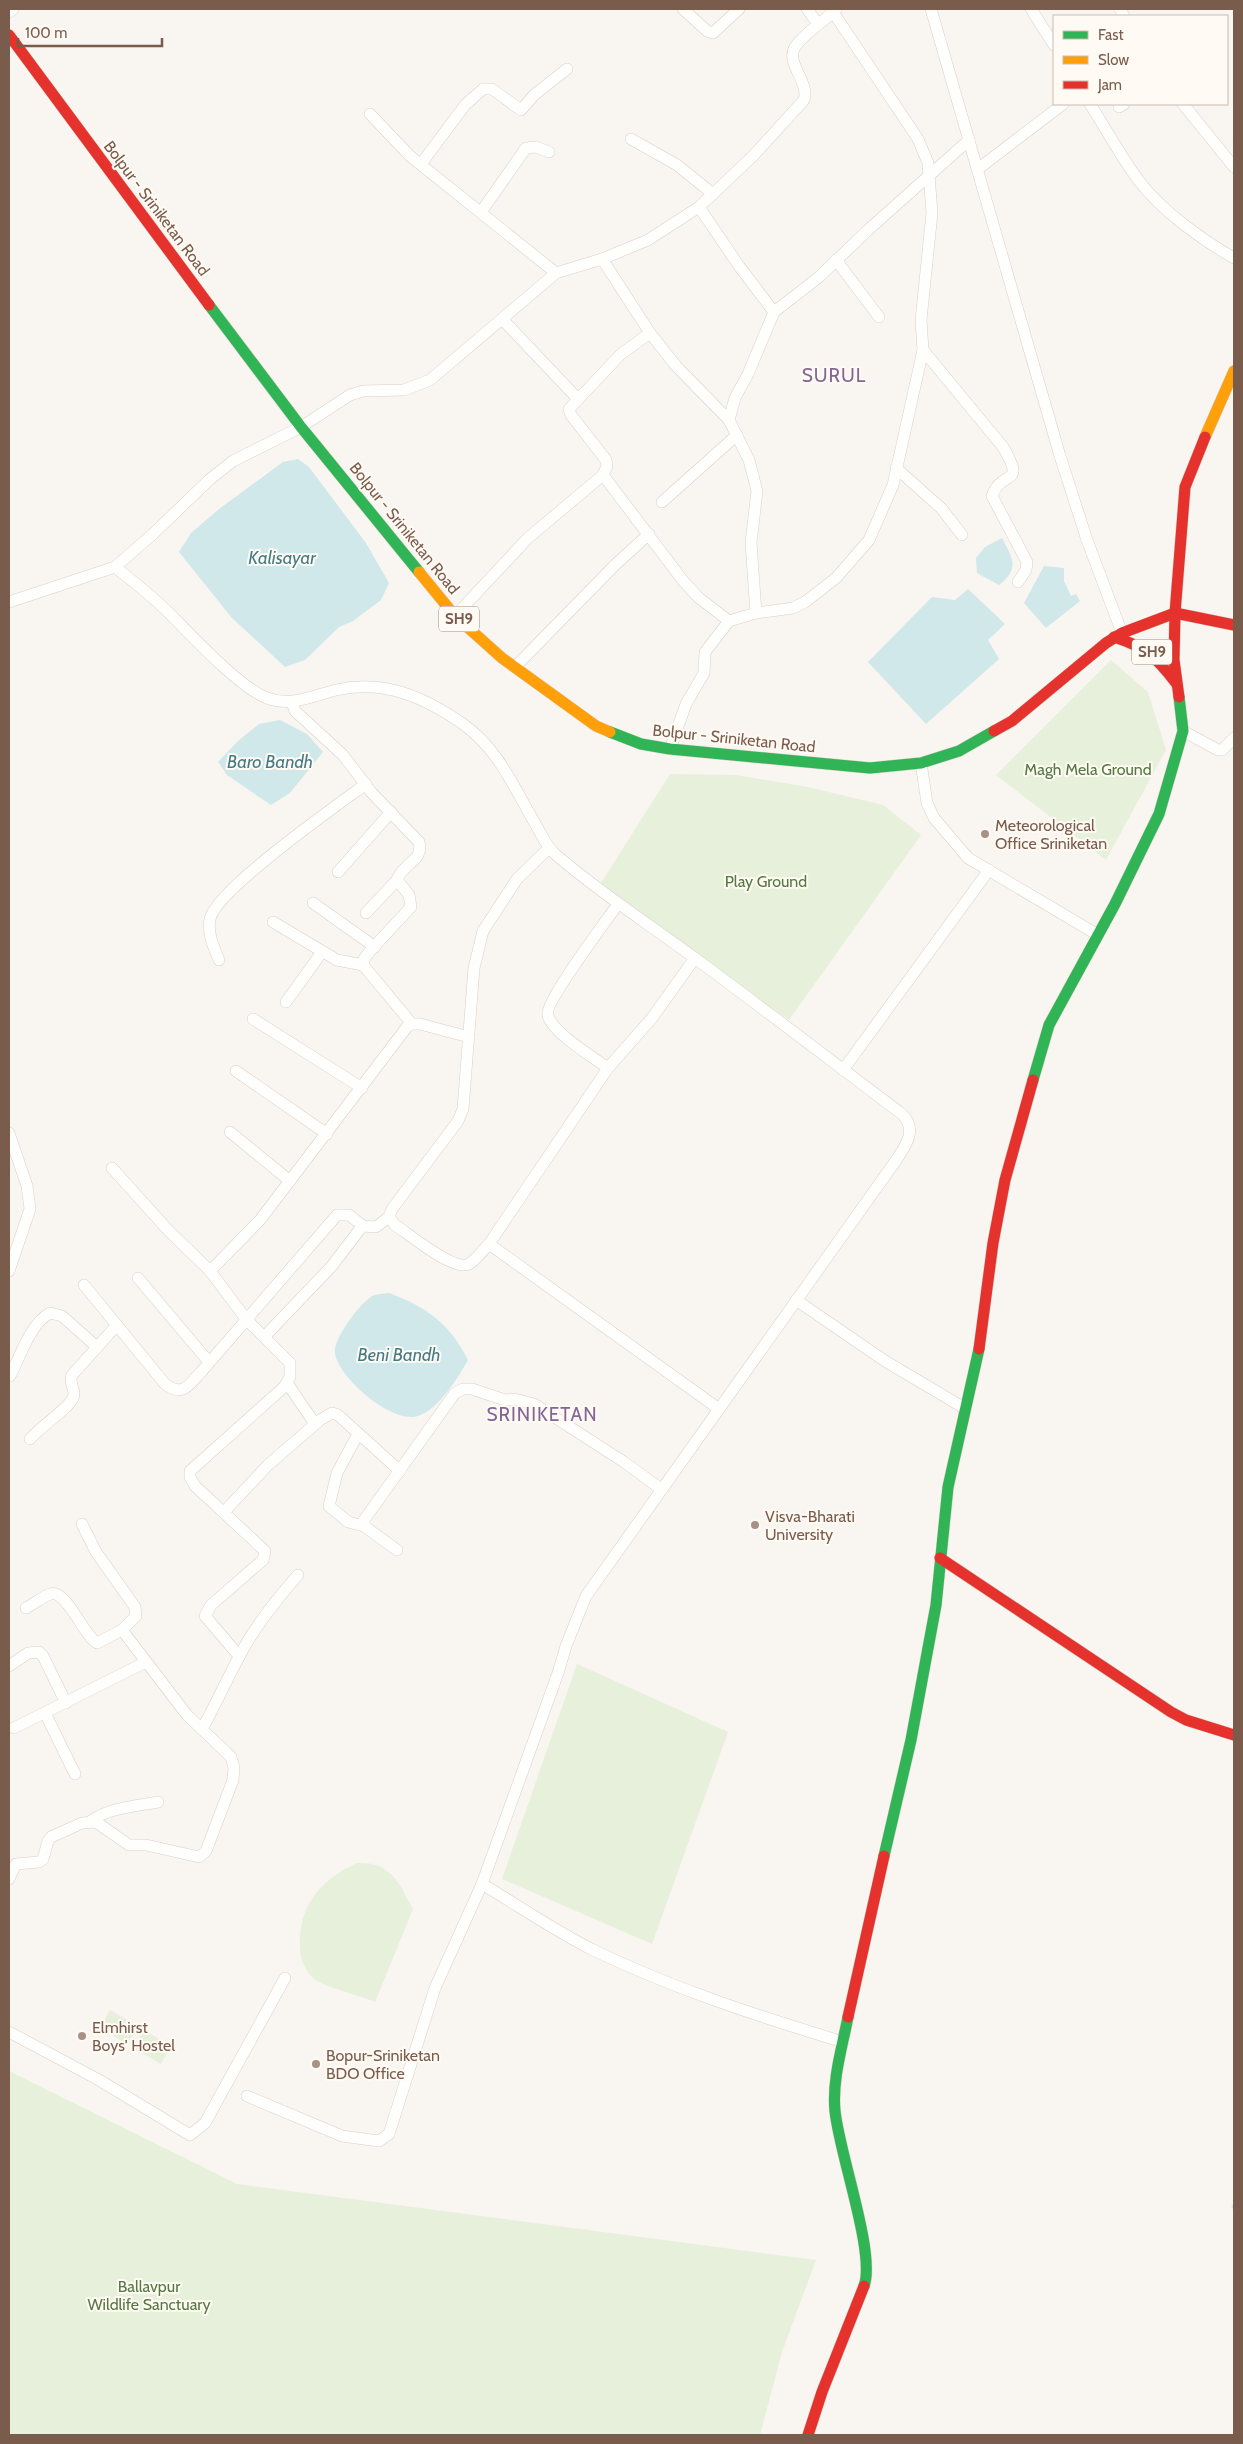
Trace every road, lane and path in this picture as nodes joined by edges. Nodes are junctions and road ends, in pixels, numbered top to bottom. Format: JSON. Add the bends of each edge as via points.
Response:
{"nodes":[{"id":1,"x":13,"y":9,"type":"edge"},
{"id":2,"x":682,"y":9,"type":"edge"},
{"id":3,"x":739,"y":9,"type":"edge"},
{"id":4,"x":807,"y":9,"type":"edge"},
{"id":5,"x":931,"y":9,"type":"edge"},
{"id":6,"x":1031,"y":9,"type":"edge"},
{"id":7,"x":835,"y":10,"type":"edge"},
{"id":8,"x":9,"y":12,"type":"edge"},
{"id":9,"x":818,"y":24,"type":"junction"},
{"id":10,"x":9,"y":35,"type":"edge"},
{"id":11,"x":1053,"y":43,"type":"edge"},
{"id":12,"x":567,"y":69,"type":"dead end"},
{"id":13,"x":1062,"y":105,"type":"edge"},
{"id":14,"x":1091,"y":105,"type":"edge"},
{"id":15,"x":1184,"y":105,"type":"edge"},
{"id":16,"x":370,"y":114,"type":"dead end"},
{"id":17,"x":631,"y":139,"type":"dead end"},
{"id":18,"x":969,"y":140,"type":"junction"},
{"id":19,"x":549,"y":152,"type":"dead end"},
{"id":20,"x":421,"y":164,"type":"junction"},
{"id":21,"x":1234,"y":167,"type":"edge"},
{"id":22,"x":978,"y":169,"type":"junction"},
{"id":23,"x":929,"y":173,"type":"junction"},
{"id":24,"x":713,"y":194,"type":"junction"},
{"id":25,"x":699,"y":207,"type":"junction"},
{"id":26,"x":481,"y":212,"type":"junction"},
{"id":27,"x":1234,"y":258,"type":"edge"},
{"id":28,"x":602,"y":259,"type":"junction"},
{"id":29,"x":836,"y":260,"type":"junction"},
{"id":30,"x":556,"y":273,"type":"junction"},
{"id":31,"x":774,"y":312,"type":"junction"},
{"id":32,"x":879,"y":317,"type":"dead end"},
{"id":33,"x":502,"y":319,"type":"junction"},
{"id":34,"x":650,"y":333,"type":"junction"},
{"id":35,"x":923,"y":350,"type":"junction"},
{"id":36,"x":1234,"y":371,"type":"edge"},
{"id":37,"x":578,"y":399,"type":"junction"},
{"id":38,"x":730,"y":420,"type":"junction"},
{"id":39,"x":302,"y":427,"type":"junction"},
{"id":40,"x":737,"y":435,"type":"junction"},
{"id":41,"x":896,"y":468,"type":"junction"},
{"id":42,"x":603,"y":475,"type":"junction"},
{"id":43,"x":662,"y":502,"type":"dead end"},
{"id":44,"x":649,"y":534,"type":"junction"},
{"id":45,"x":962,"y":534,"type":"dead end"},
{"id":46,"x":115,"y":567,"type":"junction"},
{"id":47,"x":1018,"y":582,"type":"dead end"},
{"id":48,"x":9,"y":602,"type":"edge"},
{"id":49,"x":756,"y":613,"type":"junction"},
{"id":50,"x":1175,"y":613,"type":"junction"},
{"id":51,"x":455,"y":616,"type":"junction"},
{"id":52,"x":729,"y":621,"type":"junction"},
{"id":53,"x":1234,"y":625,"type":"edge"},
{"id":54,"x":1118,"y":635,"type":"junction"},
{"id":55,"x":515,"y":667,"type":"junction"},
{"id":56,"x":1176,"y":683,"type":"junction"},
{"id":57,"x":292,"y":702,"type":"junction"},
{"id":58,"x":1183,"y":731,"type":"junction"},
{"id":59,"x":1234,"y":738,"type":"edge"},
{"id":60,"x":670,"y":749,"type":"junction"},
{"id":61,"x":921,"y":763,"type":"junction"},
{"id":62,"x":366,"y":784,"type":"junction"},
{"id":63,"x":391,"y":812,"type":"junction"},
{"id":64,"x":549,"y":848,"type":"junction"},
{"id":65,"x":988,"y":870,"type":"junction"},
{"id":66,"x":338,"y":872,"type":"dead end"},
{"id":67,"x":398,"y":880,"type":"junction"},
{"id":68,"x":313,"y":903,"type":"dead end"},
{"id":69,"x":618,"y":904,"type":"junction"},
{"id":70,"x":366,"y":913,"type":"dead end"},
{"id":71,"x":273,"y":922,"type":"dead end"},
{"id":72,"x":1098,"y":935,"type":"junction"},
{"id":73,"x":375,"y":947,"type":"junction"},
{"id":74,"x":322,"y":952,"type":"junction"},
{"id":75,"x":695,"y":958,"type":"junction"},
{"id":76,"x":219,"y":960,"type":"dead end"},
{"id":77,"x":363,"y":965,"type":"junction"},
{"id":78,"x":286,"y":1002,"type":"dead end"},
{"id":79,"x":253,"y":1019,"type":"dead end"},
{"id":80,"x":412,"y":1024,"type":"junction"},
{"id":81,"x":469,"y":1037,"type":"junction"},
{"id":82,"x":608,"y":1068,"type":"junction"},
{"id":83,"x":843,"y":1070,"type":"junction"},
{"id":84,"x":236,"y":1071,"type":"dead end"},
{"id":85,"x":362,"y":1088,"type":"junction"},
{"id":86,"x":230,"y":1132,"type":"dead end"},
{"id":87,"x":9,"y":1133,"type":"edge"},
{"id":88,"x":327,"y":1134,"type":"junction"},
{"id":89,"x":112,"y":1168,"type":"dead end"},
{"id":90,"x":290,"y":1181,"type":"junction"},
{"id":91,"x":390,"y":1217,"type":"junction"},
{"id":92,"x":363,"y":1226,"type":"junction"},
{"id":93,"x":489,"y":1244,"type":"junction"},
{"id":94,"x":9,"y":1271,"type":"edge"},
{"id":95,"x":210,"y":1271,"type":"junction"},
{"id":96,"x":138,"y":1278,"type":"dead end"},
{"id":97,"x":84,"y":1285,"type":"dead end"},
{"id":98,"x":796,"y":1300,"type":"junction"},
{"id":99,"x":246,"y":1319,"type":"junction"},
{"id":100,"x":117,"y":1325,"type":"junction"},
{"id":101,"x":264,"y":1337,"type":"junction"},
{"id":102,"x":97,"y":1347,"type":"junction"},
{"id":103,"x":209,"y":1362,"type":"junction"},
{"id":104,"x":10,"y":1376,"type":"dead end"},
{"id":105,"x":287,"y":1383,"type":"junction"},
{"id":106,"x":719,"y":1409,"type":"junction"},
{"id":107,"x":966,"y":1409,"type":"junction"},
{"id":108,"x":315,"y":1424,"type":"junction"},
{"id":109,"x":358,"y":1434,"type":"junction"},
{"id":110,"x":30,"y":1439,"type":"dead end"},
{"id":111,"x":400,"y":1471,"type":"junction"},
{"id":112,"x":661,"y":1489,"type":"junction"},
{"id":113,"x":224,"y":1512,"type":"junction"},
{"id":114,"x":82,"y":1524,"type":"dead end"},
{"id":115,"x":364,"y":1526,"type":"junction"},
{"id":116,"x":397,"y":1550,"type":"dead end"},
{"id":117,"x":940,"y":1558,"type":"junction"},
{"id":118,"x":298,"y":1575,"type":"dead end"},
{"id":119,"x":26,"y":1608,"type":"dead end"},
{"id":120,"x":122,"y":1630,"type":"junction"},
{"id":121,"x":239,"y":1656,"type":"junction"},
{"id":122,"x":146,"y":1662,"type":"junction"},
{"id":123,"x":9,"y":1666,"type":"edge"},
{"id":124,"x":66,"y":1703,"type":"junction"},
{"id":125,"x":45,"y":1713,"type":"junction"},
{"id":126,"x":14,"y":1728,"type":"dead end"},
{"id":127,"x":202,"y":1729,"type":"junction"},
{"id":128,"x":1234,"y":1735,"type":"edge"},
{"id":129,"x":75,"y":1774,"type":"dead end"},
{"id":130,"x":158,"y":1802,"type":"dead end"},
{"id":131,"x":91,"y":1821,"type":"junction"},
{"id":132,"x":9,"y":1879,"type":"edge"},
{"id":133,"x":482,"y":1884,"type":"junction"},
{"id":134,"x":285,"y":1978,"type":"dead end"},
{"id":135,"x":9,"y":2032,"type":"edge"},
{"id":136,"x":843,"y":2042,"type":"junction"},
{"id":137,"x":247,"y":2096,"type":"dead end"},
{"id":138,"x":808,"y":2435,"type":"edge"}],
"edges":[{"from":1,"to":8,"type":"street"},
{"from":2,"to":3,"type":"street","via":[[710,32],[716,32]]},
{"from":4,"to":9,"type":"street"},
{"from":5,"to":18,"type":"street"},
{"from":6,"to":11,"type":"street"},
{"from":7,"to":9,"type":"street"},
{"from":7,"to":23,"type":"street","via":[[915,134],[926,155]]},
{"from":9,"to":24,"type":"street","via":[[793,52],[806,89],[804,100]]},
{"from":10,"to":39,"type":"main road","name":"Bolpur - Sriniketan Road","number":"SH9"},
{"from":12,"to":20,"type":"street","via":[[534,95],[521,110],[492,89],[483,89],[465,105]]},
{"from":13,"to":22,"type":"street"},
{"from":14,"to":27,"type":"street","via":[[1132,172],[1150,193],[1205,240]]},
{"from":15,"to":21,"type":"street"},
{"from":16,"to":20,"type":"street"},
{"from":17,"to":24,"type":"street","via":[[683,169]]},
{"from":18,"to":22,"type":"street"},
{"from":18,"to":23,"type":"street"},
{"from":19,"to":26,"type":"street","via":[[536,147],[526,148]]},
{"from":20,"to":26,"type":"street"},
{"from":22,"to":54,"type":"street","via":[[1060,456]]},
{"from":23,"to":29,"type":"street"},
{"from":23,"to":35,"type":"street","via":[[932,213],[921,320]]},
{"from":24,"to":25,"type":"street"},
{"from":25,"to":28,"type":"street","via":[[648,240]]},
{"from":25,"to":31,"type":"street"},
{"from":26,"to":30,"type":"street"},
{"from":28,"to":30,"type":"street"},
{"from":28,"to":34,"type":"street"},
{"from":29,"to":31,"type":"street"},
{"from":29,"to":32,"type":"street"},
{"from":30,"to":33,"type":"street"},
{"from":31,"to":38,"type":"street","via":[[735,398]]},
{"from":33,"to":37,"type":"street"},
{"from":33,"to":39,"type":"street","via":[[430,380],[404,390],[363,391],[350,395]]},
{"from":34,"to":37,"type":"street","via":[[621,354]]},
{"from":34,"to":38,"type":"street","via":[[676,366]]},
{"from":35,"to":41,"type":"street"},
{"from":35,"to":47,"type":"street","via":[[1003,447],[1013,464],[1013,476],[1000,484],[992,496],[1027,562]]},
{"from":36,"to":50,"type":"main road","via":[[1185,487]]},
{"from":37,"to":42,"type":"street","via":[[569,409],[570,413],[606,460]]},
{"from":38,"to":40,"type":"street"},
{"from":39,"to":46,"type":"street","via":[[233,461],[218,472]]},
{"from":39,"to":51,"type":"main road","name":"Bolpur - Sriniketan Road","number":"SH9"},
{"from":40,"to":43,"type":"street"},
{"from":40,"to":49,"type":"street","via":[[749,460],[757,491],[751,543]]},
{"from":41,"to":45,"type":"street","via":[[941,508]]},
{"from":41,"to":49,"type":"street","via":[[869,540],[836,578],[815,596],[793,608]]},
{"from":42,"to":44,"type":"street"},
{"from":42,"to":51,"type":"street","via":[[528,538]]},
{"from":44,"to":52,"type":"street","via":[[684,582]]},
{"from":44,"to":55,"type":"street"},
{"from":46,"to":48,"type":"street"},
{"from":46,"to":57,"type":"street","via":[[256,692],[269,699]]},
{"from":49,"to":52,"type":"street"},
{"from":50,"to":53,"type":"main road"},
{"from":50,"to":54,"type":"main road","name":"Bolpur - Sriniketan Road","number":"SH9"},
{"from":50,"to":56,"type":"main road"},
{"from":51,"to":55,"type":"main road","name":"Bolpur - Sriniketan Road","number":"SH9"},
{"from":52,"to":60,"type":"street","via":[[705,652],[705,669],[686,704]]},
{"from":54,"to":56,"type":"main road","number":"SH9","via":[[1153,652]]},
{"from":54,"to":61,"type":"main road","name":"Bolpur - Sriniketan Road","number":"SH9","via":[[1012,721],[960,751]]},
{"from":55,"to":60,"type":"main road","name":"Bolpur - Sriniketan Road","number":"SH9","via":[[596,726],[641,744]]},
{"from":56,"to":58,"type":"main road"},
{"from":57,"to":62,"type":"street","via":[[295,711],[343,755]]},
{"from":57,"to":64,"type":"street","via":[[370,685],[420,698],[438,708],[482,738],[498,759]]},
{"from":58,"to":59,"type":"street","via":[[1218,750]]},
{"from":58,"to":72,"type":"main road","via":[[1159,814]]},
{"from":60,"to":61,"type":"main road","name":"Bolpur - Sriniketan Road","number":"SH9","via":[[870,768]]},
{"from":61,"to":65,"type":"street","via":[[927,803],[934,818],[968,858]]},
{"from":62,"to":63,"type":"street"},
{"from":62,"to":76,"type":"street","via":[[313,822],[231,889],[215,907],[209,920],[211,942]]},
{"from":63,"to":66,"type":"street"},
{"from":63,"to":67,"type":"street","via":[[419,842],[421,850]]},
{"from":64,"to":69,"type":"street"},
{"from":64,"to":81,"type":"street","via":[[517,879],[483,931],[474,968]]},
{"from":65,"to":72,"type":"street"},
{"from":65,"to":83,"type":"street"},
{"from":67,"to":70,"type":"street"},
{"from":67,"to":73,"type":"street","via":[[409,895],[412,907]]},
{"from":68,"to":73,"type":"street"},
{"from":69,"to":75,"type":"street"},
{"from":69,"to":82,"type":"street","via":[[547,1009],[555,1028]]},
{"from":71,"to":74,"type":"street"},
{"from":72,"to":107,"type":"main road","via":[[1049,1025],[1005,1180],[979,1350]]},
{"from":73,"to":77,"type":"street"},
{"from":74,"to":77,"type":"street","via":[[348,964]]},
{"from":74,"to":78,"type":"street"},
{"from":75,"to":82,"type":"street","via":[[652,1018]]},
{"from":75,"to":83,"type":"street"},
{"from":77,"to":80,"type":"street"},
{"from":79,"to":85,"type":"street"},
{"from":80,"to":81,"type":"street"},
{"from":80,"to":85,"type":"street"},
{"from":81,"to":91,"type":"street","via":[[464,1109],[392,1208]]},
{"from":82,"to":93,"type":"street"},
{"from":83,"to":98,"type":"street","via":[[902,1114],[911,1131],[897,1159]]},
{"from":84,"to":88,"type":"street"},
{"from":85,"to":88,"type":"street"},
{"from":86,"to":90,"type":"street"},
{"from":87,"to":94,"type":"street","via":[[27,1186],[30,1208]]},
{"from":88,"to":90,"type":"street"},
{"from":89,"to":95,"type":"street"},
{"from":90,"to":95,"type":"street","via":[[260,1220]]},
{"from":91,"to":92,"type":"street","via":[[376,1227]]},
{"from":91,"to":93,"type":"street","via":[[395,1225],[459,1265],[469,1264]]},
{"from":92,"to":99,"type":"street","via":[[349,1215],[337,1215]]},
{"from":92,"to":101,"type":"street","via":[[330,1267]]},
{"from":93,"to":106,"type":"street"},
{"from":95,"to":99,"type":"street"},
{"from":96,"to":103,"type":"street"},
{"from":97,"to":100,"type":"street"},
{"from":98,"to":106,"type":"street"},
{"from":98,"to":107,"type":"street","via":[[885,1361]]},
{"from":99,"to":101,"type":"street"},
{"from":99,"to":103,"type":"street"},
{"from":100,"to":102,"type":"street"},
{"from":100,"to":103,"type":"street","via":[[174,1391],[186,1388]]},
{"from":101,"to":105,"type":"street","via":[[290,1363],[292,1372]]},
{"from":102,"to":104,"type":"street","via":[[62,1316],[50,1313],[43,1317],[33,1332]]},
{"from":102,"to":110,"type":"street","via":[[70,1378],[74,1392],[72,1400]]},
{"from":105,"to":108,"type":"street"},
{"from":105,"to":113,"type":"street","via":[[190,1471],[195,1486]]},
{"from":106,"to":112,"type":"street"},
{"from":107,"to":117,"type":"main road","via":[[948,1487]]},
{"from":108,"to":109,"type":"street","via":[[332,1413]]},
{"from":108,"to":113,"type":"street","via":[[268,1465]]},
{"from":109,"to":111,"type":"street"},
{"from":109,"to":115,"type":"street","via":[[337,1473],[329,1506],[348,1522]]},
{"from":111,"to":112,"type":"street","via":[[455,1394],[463,1389],[472,1389],[505,1400],[534,1404]]},
{"from":111,"to":115,"type":"street","via":[[367,1513]]},
{"from":112,"to":133,"type":"street","via":[[586,1596]]},
{"from":113,"to":121,"type":"street","via":[[265,1551],[263,1560],[211,1605],[205,1616]]},
{"from":114,"to":120,"type":"street","via":[[96,1552],[135,1607],[136,1616]]},
{"from":115,"to":116,"type":"street"},
{"from":117,"to":128,"type":"main road","via":[[1171,1712]]},
{"from":117,"to":136,"type":"main road","via":[[936,1605],[911,1740]]},
{"from":118,"to":121,"type":"street","via":[[271,1606]]},
{"from":119,"to":120,"type":"street","via":[[56,1593],[64,1599],[94,1641],[100,1642]]},
{"from":120,"to":122,"type":"street"},
{"from":121,"to":127,"type":"street"},
{"from":122,"to":124,"type":"street"},
{"from":122,"to":127,"type":"street","via":[[187,1715]]},
{"from":123,"to":124,"type":"street","via":[[28,1653],[39,1652]]},
{"from":124,"to":125,"type":"street"},
{"from":125,"to":126,"type":"street"},
{"from":125,"to":129,"type":"street"},
{"from":127,"to":131,"type":"street","via":[[226,1750],[234,1768],[233,1780],[203,1856],[130,1845]]},
{"from":130,"to":131,"type":"street","via":[[108,1812]]},
{"from":131,"to":132,"type":"street","via":[[51,1837],[43,1859],[16,1864]]},
{"from":133,"to":136,"type":"street","via":[[579,1942],[641,1972],[722,2004]]},
{"from":133,"to":137,"type":"street","via":[[434,1988],[389,2134],[379,2141],[342,2136]]},
{"from":134,"to":135,"type":"street","via":[[205,2123],[190,2135],[99,2080]]},
{"from":136,"to":138,"type":"main road","via":[[836,2076],[835,2110],[867,2270]]}]}
